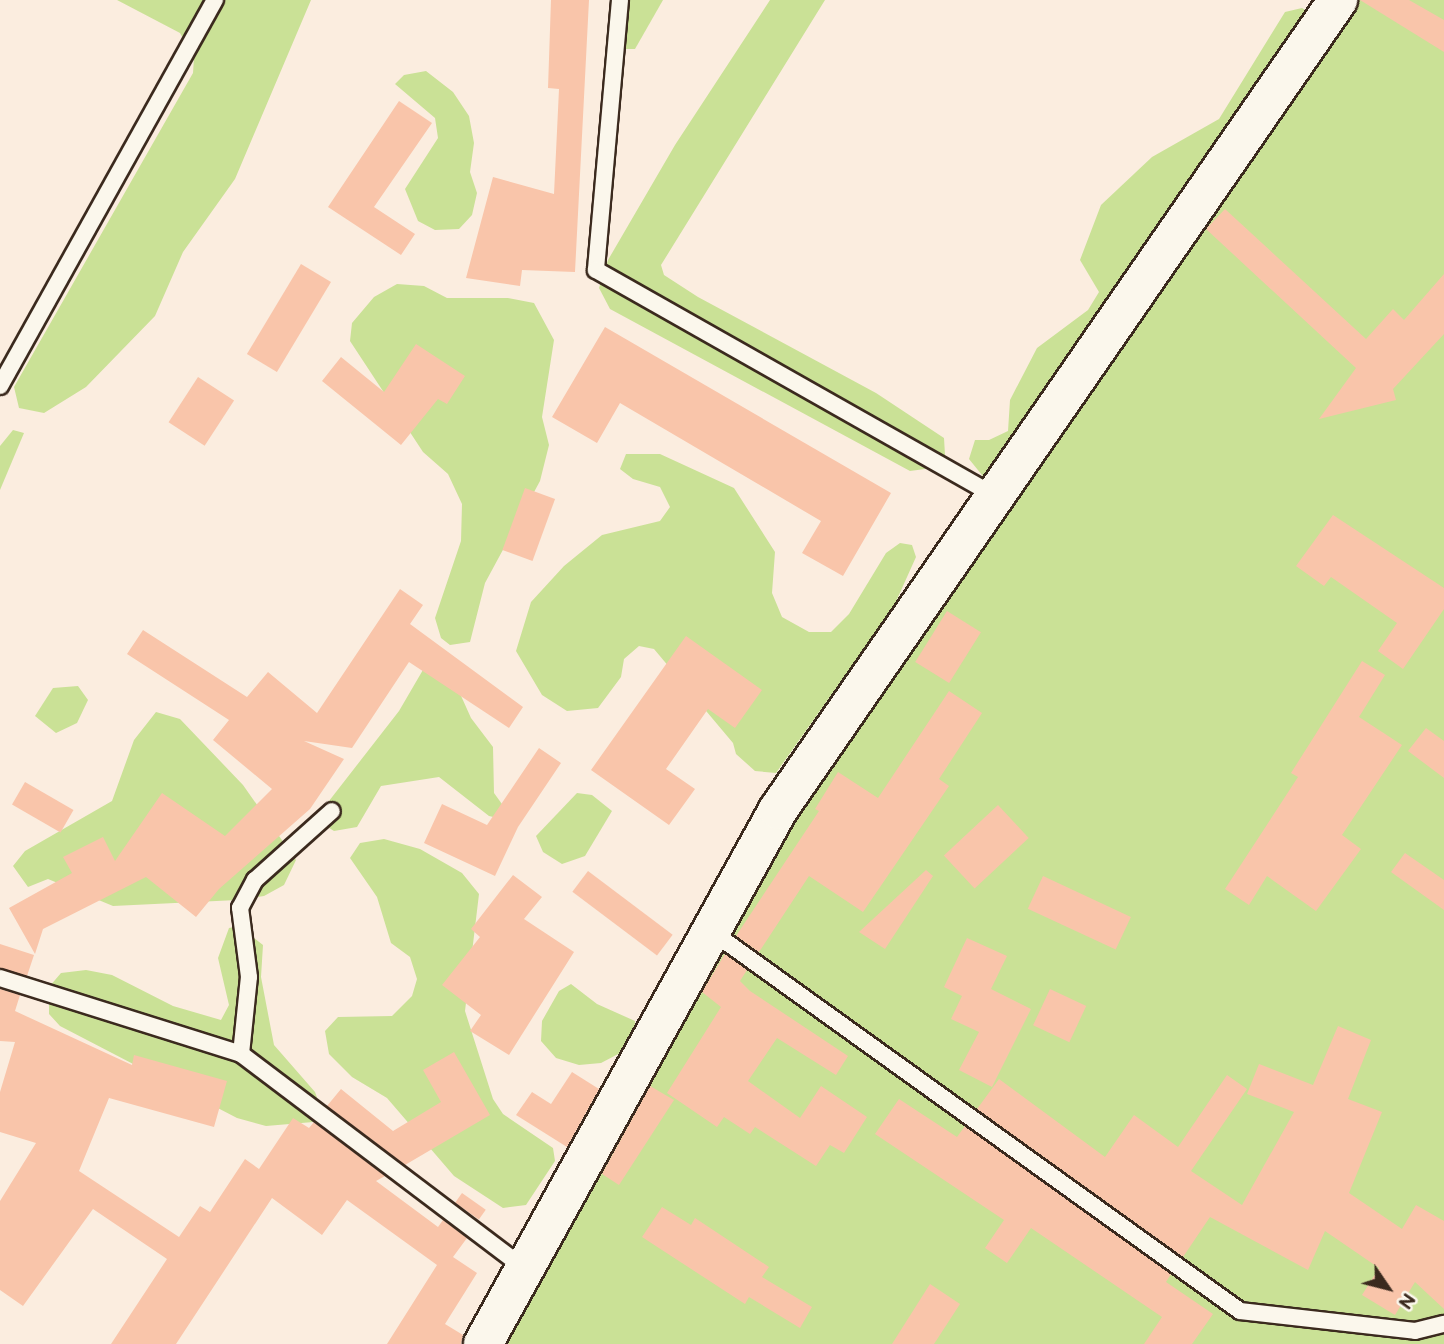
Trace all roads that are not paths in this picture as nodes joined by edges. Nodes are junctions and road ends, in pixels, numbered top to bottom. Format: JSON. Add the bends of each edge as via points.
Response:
{"nodes":[{"id":1,"x":215,"y":0,"type":"edge"},
{"id":2,"x":620,"y":0,"type":"edge"},
{"id":3,"x":1338,"y":0,"type":"edge"},
{"id":4,"x":0,"y":386,"type":"edge"},
{"id":5,"x":995,"y":496,"type":"junction"},
{"id":6,"x":332,"y":811,"type":"dead end"},
{"id":7,"x":711,"y":932,"type":"junction"},
{"id":8,"x":0,"y":978,"type":"edge"},
{"id":9,"x":241,"y":1054,"type":"junction"},
{"id":10,"x":524,"y":1268,"type":"junction"},
{"id":11,"x":1444,"y":1324,"type":"edge"},
{"id":12,"x":482,"y":1344,"type":"edge"}],
"edges":[{"from":1,"to":4,"type":"lane"},
{"from":2,"to":5,"type":"lane","via":[[596,270]]},
{"from":3,"to":5,"type":"street"},
{"from":5,"to":7,"type":"street","via":[[778,810]]},
{"from":6,"to":9,"type":"lane","via":[[256,880],[240,908],[249,977]]},
{"from":7,"to":10,"type":"street"},
{"from":7,"to":11,"type":"lane","via":[[1240,1311],[1415,1331]]},
{"from":8,"to":9,"type":"lane"},
{"from":9,"to":10,"type":"lane"},
{"from":10,"to":12,"type":"street"}]}
